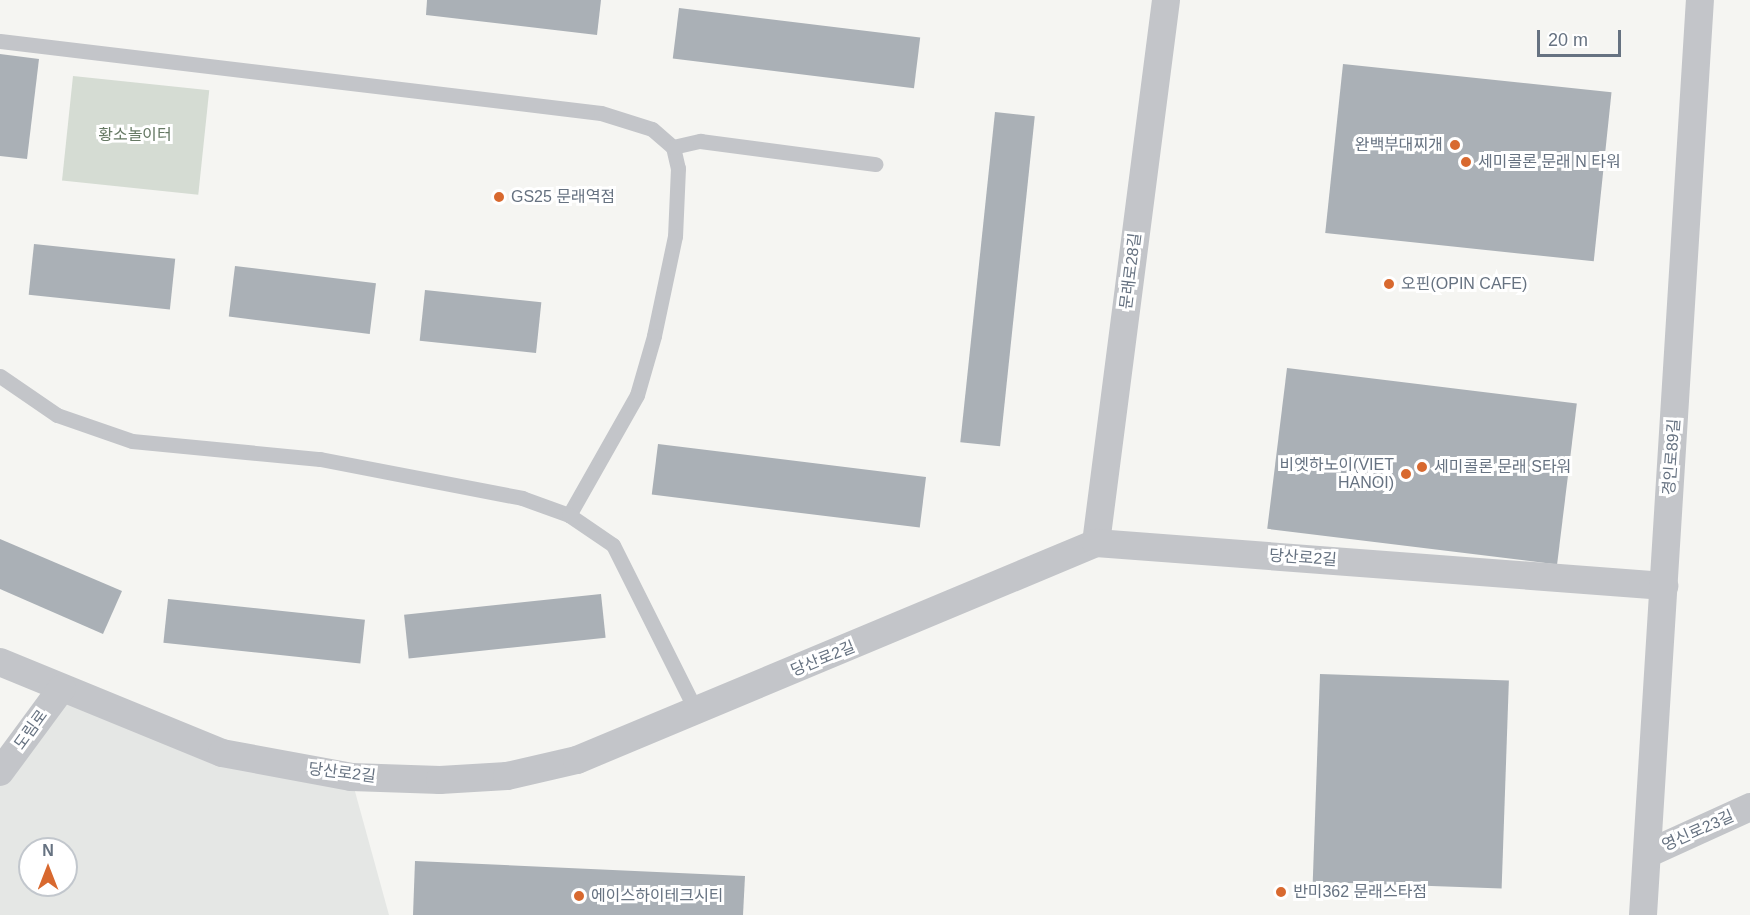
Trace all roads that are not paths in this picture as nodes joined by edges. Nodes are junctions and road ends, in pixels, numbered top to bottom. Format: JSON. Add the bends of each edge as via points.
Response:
{"nodes":[{"id":1,"x":1166,"y":0,"type":"edge"},
{"id":2,"x":1700,"y":0,"type":"edge"},
{"id":3,"x":0,"y":41,"type":"edge"},
{"id":4,"x":673,"y":147,"type":"junction"},
{"id":5,"x":875,"y":164,"type":"dead end"},
{"id":6,"x":0,"y":376,"type":"edge"},
{"id":7,"x":569,"y":514,"type":"junction"},
{"id":8,"x":1096,"y":543,"type":"junction"},
{"id":9,"x":1664,"y":585,"type":"junction"},
{"id":10,"x":0,"y":662,"type":"edge"},
{"id":11,"x":62,"y":688,"type":"junction"},
{"id":12,"x":696,"y":711,"type":"junction"},
{"id":13,"x":0,"y":772,"type":"edge"},
{"id":14,"x":1750,"y":807,"type":"edge"},
{"id":15,"x":1647,"y":854,"type":"junction"},
{"id":16,"x":1643,"y":915,"type":"edge"}],
"edges":[{"from":1,"to":8,"type":"street","name":"문래로28길"},
{"from":2,"to":9,"type":"street","name":"경인로89길"},
{"from":3,"to":4,"type":"lane","via":[[602,113],[652,129]]},
{"from":4,"to":5,"type":"lane","via":[[700,141]]},
{"from":4,"to":7,"type":"lane","via":[[678,168],[675,236],[637,395]]},
{"from":6,"to":7,"type":"lane","via":[[57,415],[132,441],[320,459],[522,498]]},
{"from":7,"to":12,"type":"lane","via":[[613,545]]},
{"from":8,"to":9,"type":"street","name":"당산로2길"},
{"from":8,"to":12,"type":"street","name":"당산로2길"},
{"from":9,"to":15,"type":"street","name":"경인로89길"},
{"from":10,"to":11,"type":"street","name":"당산로2길"},
{"from":11,"to":12,"type":"street","name":"당산로2길","via":[[222,753],[351,777],[507,776],[577,760]]},
{"from":11,"to":13,"type":"street","name":"도림로"},
{"from":14,"to":15,"type":"street","name":"영신로23길"},
{"from":15,"to":16,"type":"street","name":"경인로89길"}]}
